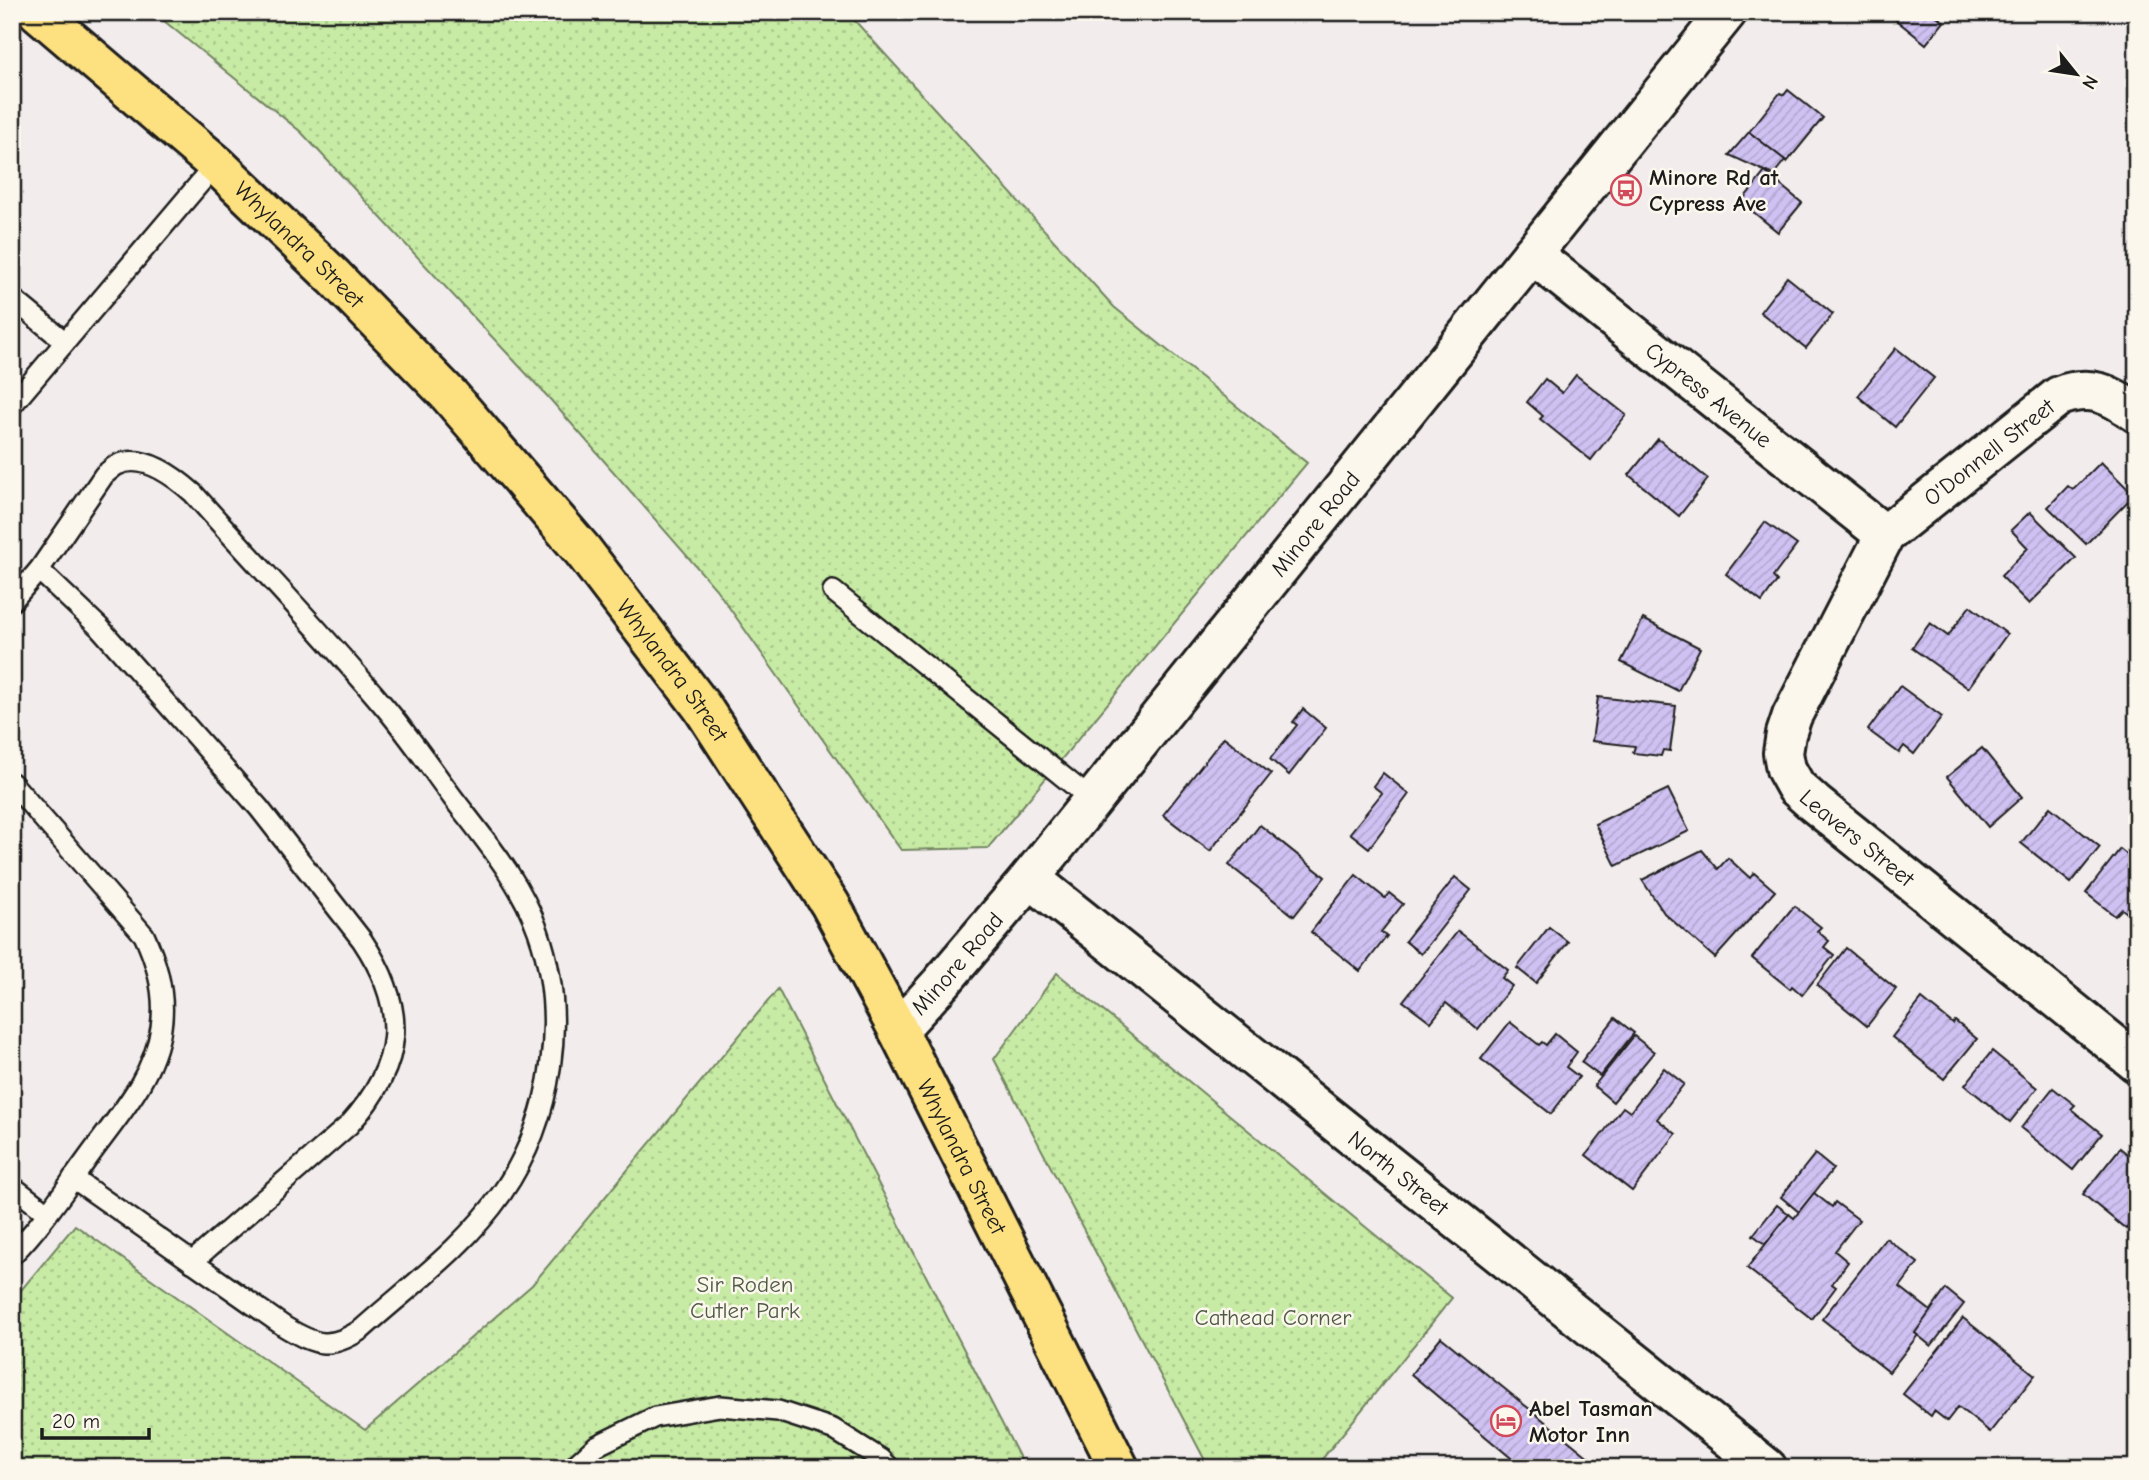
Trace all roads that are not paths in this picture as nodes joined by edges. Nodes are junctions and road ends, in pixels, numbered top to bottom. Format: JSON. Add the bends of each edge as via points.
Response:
{"nodes":[{"id":1,"x":38,"y":12,"type":"edge"},
{"id":2,"x":1727,"y":12,"type":"edge"},
{"id":3,"x":216,"y":164,"type":"junction"},
{"id":4,"x":1532,"y":254,"type":"junction"},
{"id":5,"x":12,"y":298,"type":"edge"},
{"id":6,"x":64,"y":341,"type":"junction"},
{"id":7,"x":12,"y":405,"type":"edge"},
{"id":8,"x":2137,"y":413,"type":"edge"},
{"id":9,"x":1885,"y":535,"type":"junction"},
{"id":10,"x":39,"y":570,"type":"junction"},
{"id":11,"x":833,"y":591,"type":"dead end"},
{"id":12,"x":12,"y":601,"type":"edge"},
{"id":13,"x":12,"y":783,"type":"edge"},
{"id":14,"x":1092,"y":800,"type":"junction"},
{"id":15,"x":1030,"y":878,"type":"junction"},
{"id":16,"x":898,"y":1031,"type":"junction"},
{"id":17,"x":2137,"y":1063,"type":"edge"},
{"id":18,"x":73,"y":1178,"type":"junction"},
{"id":19,"x":12,"y":1186,"type":"edge"},
{"id":20,"x":47,"y":1213,"type":"junction"},
{"id":21,"x":12,"y":1255,"type":"edge"},
{"id":22,"x":192,"y":1262,"type":"junction"},
{"id":23,"x":572,"y":1468,"type":"edge"},
{"id":24,"x":890,"y":1468,"type":"edge"},
{"id":25,"x":1119,"y":1468,"type":"edge"},
{"id":26,"x":1767,"y":1468,"type":"edge"}],
"edges":[{"from":1,"to":3,"type":"highway","name":"Whylandra Street"},
{"from":2,"to":4,"type":"street","name":"Minore Road"},
{"from":3,"to":6,"type":"lane"},
{"from":3,"to":16,"type":"highway","name":"Whylandra Street","via":[[449,395],[583,551],[702,707],[830,904]]},
{"from":4,"to":9,"type":"street","name":"Cypress Avenue"},
{"from":4,"to":14,"type":"street","name":"Minore Road"},
{"from":5,"to":6,"type":"lane"},
{"from":6,"to":7,"type":"lane"},
{"from":8,"to":9,"type":"street","name":"O'Donnell Street","via":[[2098,392],[2078,389],[2059,396]]},
{"from":9,"to":17,"type":"street","name":"Leavers Street","via":[[1791,716],[1783,753],[1786,769],[1796,787],[1815,804]]},
{"from":10,"to":12,"type":"lane"},
{"from":10,"to":22,"type":"lane","via":[[100,628],[259,808],[377,963],[395,1020],[393,1048],[368,1104]]},
{"from":10,"to":22,"type":"lane","via":[[104,475],[119,464],[146,464],[178,480],[384,706],[505,866],[538,931],[548,971],[551,1067],[542,1110],[524,1155],[474,1230],[362,1329],[332,1344],[301,1337]]},
{"from":11,"to":14,"type":"lane"},
{"from":13,"to":18,"type":"lane","via":[[144,935],[156,962],[162,995],[161,1028],[153,1058]]},
{"from":14,"to":15,"type":"street","name":"Minore Road"},
{"from":15,"to":16,"type":"street","name":"Minore Road"},
{"from":15,"to":26,"type":"street","name":"North Street"},
{"from":16,"to":25,"type":"highway","name":"Whylandra Street"},
{"from":18,"to":20,"type":"lane"},
{"from":18,"to":22,"type":"lane"},
{"from":19,"to":20,"type":"lane"},
{"from":20,"to":21,"type":"lane"},
{"from":23,"to":24,"type":"lane","via":[[596,1446],[655,1417],[720,1406],[778,1411],[833,1429]]}]}
